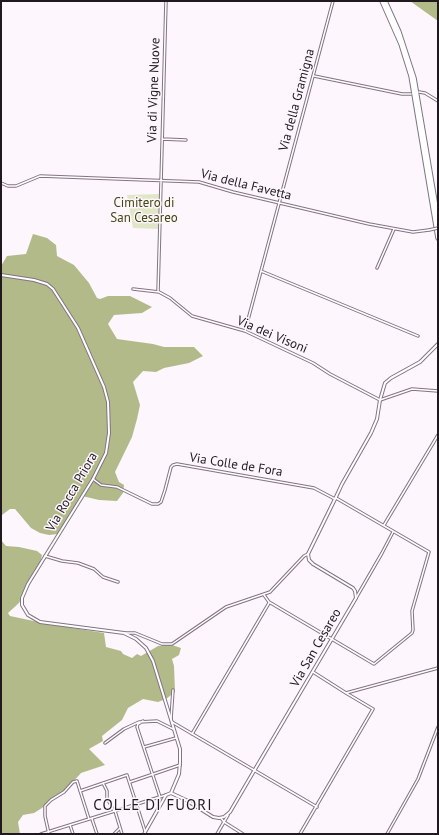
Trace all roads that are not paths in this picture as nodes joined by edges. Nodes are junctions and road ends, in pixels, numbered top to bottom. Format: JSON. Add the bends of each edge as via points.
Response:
{"nodes":[{"id":1,"x":166,"y":1,"type":"edge"},
{"id":2,"x":333,"y":1,"type":"edge"},
{"id":3,"x":382,"y":1,"type":"edge"},
{"id":4,"x":385,"y":1,"type":"edge"},
{"id":5,"x":314,"y":76,"type":"junction"},
{"id":6,"x":419,"y":92,"type":"dead end"},
{"id":7,"x":411,"y":94,"type":"dead end"},
{"id":8,"x":438,"y":101,"type":"edge"},
{"id":9,"x":162,"y":139,"type":"junction"},
{"id":10,"x":186,"y":140,"type":"dead end"},
{"id":11,"x":161,"y":180,"type":"junction"},
{"id":12,"x":1,"y":183,"type":"edge"},
{"id":13,"x":280,"y":203,"type":"junction"},
{"id":14,"x":438,"y":219,"type":"edge"},
{"id":15,"x":438,"y":228,"type":"edge"},
{"id":16,"x":394,"y":229,"type":"junction"},
{"id":17,"x":438,"y":238,"type":"edge"},
{"id":18,"x":377,"y":268,"type":"dead end"},
{"id":19,"x":261,"y":271,"type":"junction"},
{"id":20,"x":1,"y":275,"type":"edge"},
{"id":21,"x":133,"y":289,"type":"dead end"},
{"id":22,"x":158,"y":292,"type":"junction"},
{"id":23,"x":245,"y":331,"type":"junction"},
{"id":24,"x":418,"y":336,"type":"dead end"},
{"id":25,"x":438,"y":344,"type":"edge"},
{"id":26,"x":438,"y":391,"type":"edge"},
{"id":27,"x":380,"y":400,"type":"junction"},
{"id":28,"x":438,"y":435,"type":"edge"},
{"id":29,"x":93,"y":479,"type":"junction"},
{"id":30,"x":336,"y":498,"type":"junction"},
{"id":31,"x":384,"y":525,"type":"junction"},
{"id":32,"x":394,"y":531,"type":"junction"},
{"id":33,"x":308,"y":554,"type":"junction"},
{"id":34,"x":45,"y":556,"type":"junction"},
{"id":35,"x":118,"y":582,"type":"dead end"},
{"id":36,"x":264,"y":595,"type":"junction"},
{"id":37,"x":356,"y":598,"type":"junction"},
{"id":38,"x":269,"y":602,"type":"junction"},
{"id":39,"x":124,"y":634,"type":"junction"},
{"id":40,"x":332,"y":639,"type":"junction"},
{"id":41,"x":438,"y":668,"type":"edge"},
{"id":42,"x":312,"y":672,"type":"junction"},
{"id":43,"x":173,"y":690,"type":"dead end"},
{"id":44,"x":346,"y":692,"type":"junction"},
{"id":45,"x":171,"y":721,"type":"junction"},
{"id":46,"x":143,"y":722,"type":"junction"},
{"id":47,"x":438,"y":727,"type":"edge"},
{"id":48,"x":173,"y":729,"type":"junction"},
{"id":49,"x":192,"y":734,"type":"junction"},
{"id":50,"x":177,"y":738,"type":"junction"},
{"id":51,"x":105,"y":743,"type":"dead end"},
{"id":52,"x":144,"y":747,"type":"junction"},
{"id":53,"x":180,"y":765,"type":"junction"},
{"id":54,"x":254,"y":771,"type":"junction"},
{"id":55,"x":152,"y":774,"type":"junction"},
{"id":56,"x":130,"y":782,"type":"junction"},
{"id":57,"x":103,"y":783,"type":"junction"},
{"id":58,"x":80,"y":791,"type":"junction"},
{"id":59,"x":171,"y":793,"type":"junction"},
{"id":60,"x":166,"y":795,"type":"junction"},
{"id":61,"x":160,"y":797,"type":"junction"},
{"id":62,"x":137,"y":804,"type":"junction"},
{"id":63,"x":317,"y":807,"type":"junction"},
{"id":64,"x":114,"y":811,"type":"junction"},
{"id":65,"x":229,"y":813,"type":"junction"},
{"id":66,"x":92,"y":818,"type":"junction"},
{"id":67,"x":220,"y":818,"type":"junction"},
{"id":68,"x":89,"y":819,"type":"junction"},
{"id":69,"x":224,"y":822,"type":"junction"},
{"id":70,"x":70,"y":825,"type":"junction"},
{"id":71,"x":120,"y":828,"type":"junction"},
{"id":72,"x":145,"y":831,"type":"junction"},
{"id":73,"x":49,"y":833,"type":"edge"},
{"id":74,"x":41,"y":834,"type":"edge"},
{"id":75,"x":73,"y":834,"type":"edge"},
{"id":76,"x":97,"y":834,"type":"edge"},
{"id":77,"x":114,"y":834,"type":"edge"},
{"id":78,"x":122,"y":834,"type":"edge"},
{"id":79,"x":144,"y":834,"type":"edge"},
{"id":80,"x":217,"y":834,"type":"edge"},
{"id":81,"x":243,"y":834,"type":"edge"},
{"id":82,"x":300,"y":834,"type":"edge"},
{"id":83,"x":387,"y":834,"type":"edge"}],
"edges":[{"from":1,"to":9,"type":"street","name":"Via di Vigne Nuove"},
{"from":2,"to":5,"type":"street","name":"Via della Gramigna"},
{"from":3,"to":17,"type":"highway","via":[[401,44],[411,76]]},
{"from":4,"to":14,"type":"highway","via":[[402,38],[414,78]]},
{"from":5,"to":7,"type":"street"},
{"from":5,"to":13,"type":"street","name":"Via della Gramigna"},
{"from":6,"to":8,"type":"street"},
{"from":9,"to":10,"type":"street"},
{"from":9,"to":11,"type":"street","name":"Via di Vigne Nuove"},
{"from":11,"to":12,"type":"street","name":"Via della Favetta","via":[[40,176],[16,186]]},
{"from":11,"to":13,"type":"street","name":"Via della Favetta","via":[[201,182]]},
{"from":11,"to":22,"type":"street","name":"Via di Vigne Nuove"},
{"from":13,"to":16,"type":"street","name":"Via della Favetta"},
{"from":13,"to":19,"type":"street","name":"Via della Gramigna"},
{"from":15,"to":16,"type":"street","name":"Via della Favetta","bridge":true,"via":[[415,232]]},
{"from":16,"to":18,"type":"street"},
{"from":19,"to":23,"type":"street","name":"Via della Gramigna"},
{"from":19,"to":24,"type":"street"},
{"from":20,"to":29,"type":"street","name":"Via Rocca Priora","via":[[47,284],[68,311],[88,348],[108,402],[109,433],[106,452]]},
{"from":21,"to":22,"type":"street","name":"Via dei Visoni"},
{"from":22,"to":23,"type":"street","name":"Via dei Visoni","via":[[170,298],[192,316]]},
{"from":23,"to":27,"type":"street","name":"Via dei Visoni","via":[[313,363]]},
{"from":25,"to":27,"type":"street","via":[[418,364],[388,380]]},
{"from":26,"to":27,"type":"street","via":[[413,388]]},
{"from":27,"to":30,"type":"street","via":[[378,419]]},
{"from":28,"to":31,"type":"street"},
{"from":29,"to":30,"type":"street","name":"Via Colle de Fora","via":[[101,485],[117,487],[158,504],[165,492],[170,467],[176,464],[314,488]]},
{"from":29,"to":34,"type":"street","name":"Via Rocca Priora"},
{"from":30,"to":31,"type":"street"},
{"from":30,"to":33,"type":"street"},
{"from":31,"to":32,"type":"street"},
{"from":32,"to":37,"type":"street"},
{"from":32,"to":40,"type":"street","via":[[429,552],[412,611],[412,633],[374,664]]},
{"from":33,"to":36,"type":"street","via":[[273,590]]},
{"from":33,"to":37,"type":"street","name":"Via San Cesareo","via":[[313,564],[352,588]]},
{"from":34,"to":35,"type":"street","via":[[79,563],[96,570],[103,577]]},
{"from":34,"to":39,"type":"street","name":"Via Rocca Priora","via":[[22,597],[22,605],[28,615],[46,623]]},
{"from":36,"to":38,"type":"street"},
{"from":36,"to":39,"type":"street","via":[[226,607],[172,644],[162,644],[135,633]]},
{"from":37,"to":40,"type":"street","name":"Via San Cesareo"},
{"from":38,"to":40,"type":"street"},
{"from":38,"to":49,"type":"street"},
{"from":39,"to":45,"type":"street","via":[[140,642],[150,654]]},
{"from":40,"to":42,"type":"street","name":"Via San Cesareo"},
{"from":41,"to":44,"type":"street"},
{"from":42,"to":44,"type":"street"},
{"from":42,"to":54,"type":"street","name":"Via San Cesareo"},
{"from":43,"to":45,"type":"street"},
{"from":44,"to":63,"type":"street","via":[[373,709]]},
{"from":45,"to":48,"type":"street"},
{"from":45,"to":49,"type":"street"},
{"from":46,"to":48,"type":"street","via":[[160,722]]},
{"from":46,"to":51,"type":"street","via":[[128,727]]},
{"from":46,"to":52,"type":"street","via":[[137,726]]},
{"from":47,"to":83,"type":"street","via":[[418,779]]},
{"from":48,"to":50,"type":"street"},
{"from":49,"to":54,"type":"street"},
{"from":50,"to":52,"type":"street"},
{"from":50,"to":53,"type":"street"},
{"from":52,"to":55,"type":"street"},
{"from":53,"to":55,"type":"street"},
{"from":53,"to":59,"type":"street"},
{"from":54,"to":63,"type":"street"},
{"from":54,"to":65,"type":"street","name":"Via San Cesareo"},
{"from":55,"to":56,"type":"street"},
{"from":55,"to":61,"type":"street"},
{"from":56,"to":57,"type":"street","via":[[128,775]]},
{"from":56,"to":62,"type":"street"},
{"from":57,"to":58,"type":"street"},
{"from":57,"to":64,"type":"street"},
{"from":58,"to":68,"type":"street"},
{"from":58,"to":73,"type":"street","via":[[77,781],[74,782],[45,806]]},
{"from":59,"to":60,"type":"street"},
{"from":59,"to":67,"type":"street","via":[[211,816]]},
{"from":60,"to":61,"type":"street"},
{"from":60,"to":72,"type":"street"},
{"from":61,"to":62,"type":"street"},
{"from":62,"to":64,"type":"street"},
{"from":62,"to":72,"type":"street"},
{"from":63,"to":82,"type":"street"},
{"from":64,"to":66,"type":"street"},
{"from":64,"to":71,"type":"street"},
{"from":65,"to":67,"type":"street"},
{"from":65,"to":69,"type":"street"},
{"from":66,"to":68,"type":"street"},
{"from":66,"to":76,"type":"street"},
{"from":67,"to":69,"type":"street"},
{"from":68,"to":70,"type":"street"},
{"from":69,"to":80,"type":"street"},
{"from":69,"to":81,"type":"street"},
{"from":70,"to":73,"type":"street"},
{"from":70,"to":75,"type":"street"},
{"from":71,"to":77,"type":"street"},
{"from":71,"to":78,"type":"street"},
{"from":72,"to":79,"type":"street"},
{"from":73,"to":74,"type":"street"}]}
